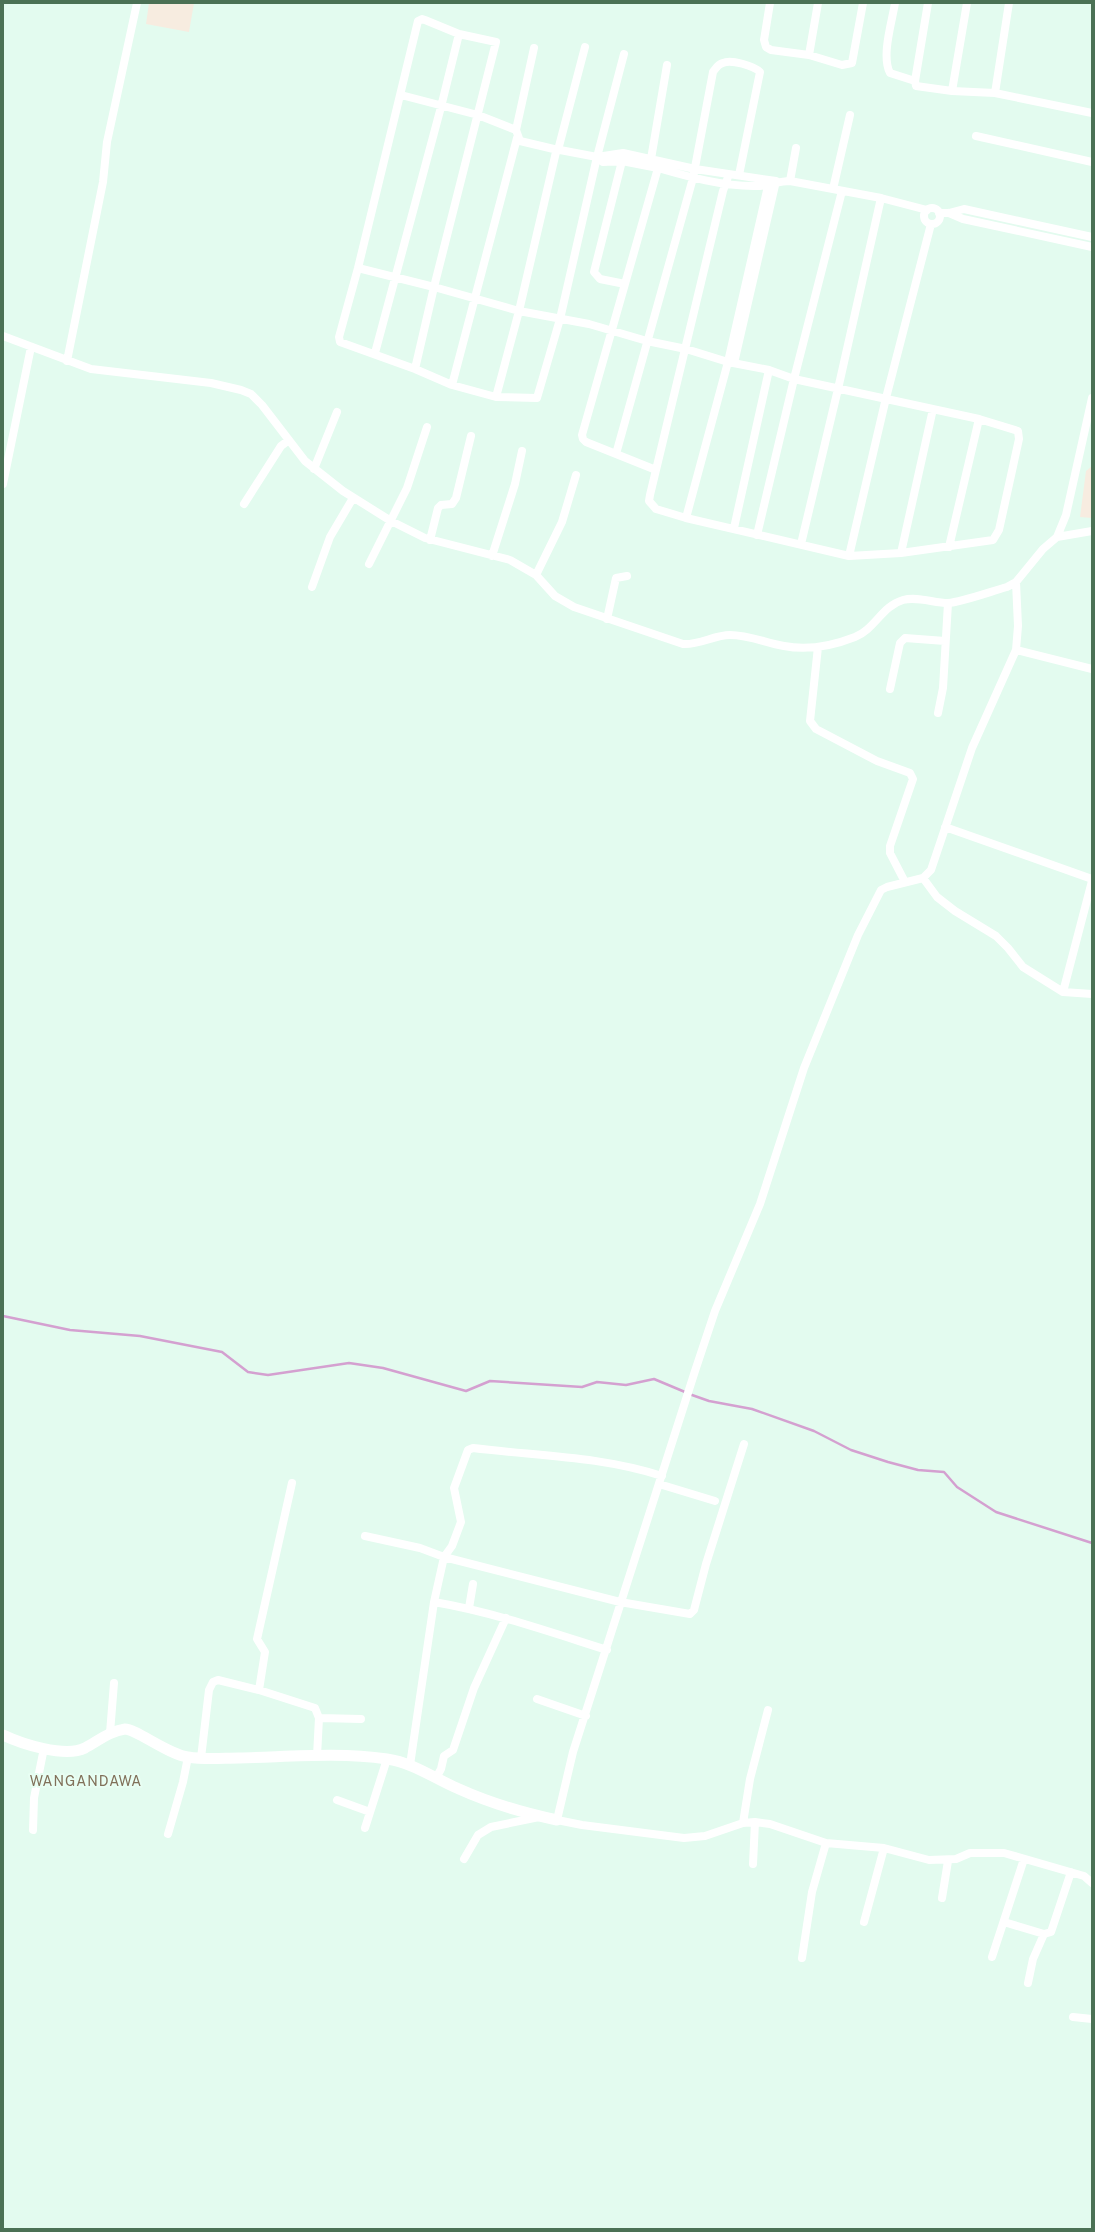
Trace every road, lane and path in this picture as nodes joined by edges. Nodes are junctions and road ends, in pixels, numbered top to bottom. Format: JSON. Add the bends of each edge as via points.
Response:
{"nodes":[{"id":1,"x":137,"y":3,"type":"edge"},
{"id":2,"x":770,"y":3,"type":"edge"},
{"id":3,"x":818,"y":3,"type":"edge"},
{"id":4,"x":863,"y":3,"type":"edge"},
{"id":5,"x":896,"y":3,"type":"edge"},
{"id":6,"x":928,"y":3,"type":"edge"},
{"id":7,"x":967,"y":3,"type":"edge"},
{"id":8,"x":1009,"y":3,"type":"edge"},
{"id":9,"x":459,"y":34,"type":"junction"},
{"id":10,"x":585,"y":47,"type":"dead end"},
{"id":11,"x":534,"y":48,"type":"dead end"},
{"id":12,"x":624,"y":54,"type":"dead end"},
{"id":13,"x":810,"y":55,"type":"junction"},
{"id":14,"x":667,"y":64,"type":"dead end"},
{"id":15,"x":915,"y":81,"type":"junction"},
{"id":16,"x":952,"y":91,"type":"junction"},
{"id":17,"x":995,"y":94,"type":"junction"},
{"id":18,"x":401,"y":95,"type":"junction"},
{"id":19,"x":442,"y":107,"type":"junction"},
{"id":20,"x":1092,"y":113,"type":"edge"},
{"id":21,"x":478,"y":115,"type":"junction"},
{"id":22,"x":850,"y":115,"type":"dead end"},
{"id":23,"x":517,"y":134,"type":"junction"},
{"id":24,"x":976,"y":136,"type":"dead end"},
{"id":25,"x":796,"y":148,"type":"dead end"},
{"id":26,"x":558,"y":150,"type":"junction"},
{"id":27,"x":622,"y":157,"type":"junction"},
{"id":28,"x":651,"y":159,"type":"junction"},
{"id":29,"x":600,"y":160,"type":"junction"},
{"id":30,"x":1092,"y":162,"type":"edge"},
{"id":31,"x":658,"y":168,"type":"junction"},
{"id":32,"x":695,"y":169,"type":"junction"},
{"id":33,"x":729,"y":174,"type":"junction"},
{"id":34,"x":740,"y":175,"type":"junction"},
{"id":35,"x":693,"y":178,"type":"junction"},
{"id":36,"x":776,"y":181,"type":"junction"},
{"id":37,"x":790,"y":181,"type":"junction"},
{"id":38,"x":726,"y":184,"type":"junction"},
{"id":39,"x":768,"y":186,"type":"junction"},
{"id":40,"x":833,"y":189,"type":"junction"},
{"id":41,"x":842,"y":191,"type":"junction"},
{"id":42,"x":881,"y":198,"type":"junction"},
{"id":43,"x":927,"y":210,"type":"junction"},
{"id":44,"x":939,"y":213,"type":"junction"},
{"id":45,"x":949,"y":213,"type":"junction"},
{"id":46,"x":931,"y":224,"type":"junction"},
{"id":47,"x":1092,"y":237,"type":"edge"},
{"id":48,"x":1092,"y":247,"type":"edge"},
{"id":49,"x":358,"y":268,"type":"junction"},
{"id":50,"x":395,"y":278,"type":"junction"},
{"id":51,"x":625,"y":284,"type":"junction"},
{"id":52,"x":434,"y":287,"type":"junction"},
{"id":53,"x":476,"y":300,"type":"junction"},
{"id":54,"x":519,"y":311,"type":"junction"},
{"id":55,"x":560,"y":320,"type":"junction"},
{"id":56,"x":611,"y":331,"type":"junction"},
{"id":57,"x":3,"y":336,"type":"edge"},
{"id":58,"x":647,"y":341,"type":"junction"},
{"id":59,"x":31,"y":346,"type":"junction"},
{"id":60,"x":686,"y":349,"type":"junction"},
{"id":61,"x":375,"y":353,"type":"junction"},
{"id":62,"x":67,"y":361,"type":"junction"},
{"id":63,"x":731,"y":363,"type":"junction"},
{"id":64,"x":414,"y":368,"type":"junction"},
{"id":65,"x":769,"y":370,"type":"junction"},
{"id":66,"x":794,"y":379,"type":"junction"},
{"id":67,"x":452,"y":385,"type":"junction"},
{"id":68,"x":838,"y":389,"type":"junction"},
{"id":69,"x":496,"y":397,"type":"junction"},
{"id":70,"x":886,"y":398,"type":"junction"},
{"id":71,"x":1092,"y":398,"type":"edge"},
{"id":72,"x":933,"y":409,"type":"junction"},
{"id":73,"x":337,"y":412,"type":"dead end"},
{"id":74,"x":979,"y":419,"type":"junction"},
{"id":75,"x":427,"y":427,"type":"dead end"},
{"id":76,"x":471,"y":436,"type":"dead end"},
{"id":77,"x":285,"y":443,"type":"junction"},
{"id":78,"x":522,"y":451,"type":"dead end"},
{"id":79,"x":616,"y":454,"type":"junction"},
{"id":80,"x":314,"y":469,"type":"junction"},
{"id":81,"x":656,"y":470,"type":"junction"},
{"id":82,"x":576,"y":475,"type":"dead end"},
{"id":83,"x":3,"y":484,"type":"edge"},
{"id":84,"x":349,"y":503,"type":"junction"},
{"id":85,"x":244,"y":504,"type":"dead end"},
{"id":86,"x":686,"y":518,"type":"junction"},
{"id":87,"x":388,"y":526,"type":"junction"},
{"id":88,"x":734,"y":528,"type":"junction"},
{"id":89,"x":1092,"y":532,"type":"edge"},
{"id":90,"x":757,"y":535,"type":"junction"},
{"id":91,"x":1057,"y":537,"type":"junction"},
{"id":92,"x":430,"y":540,"type":"junction"},
{"id":93,"x":801,"y":544,"type":"junction"},
{"id":94,"x":949,"y":547,"type":"junction"},
{"id":95,"x":901,"y":553,"type":"junction"},
{"id":96,"x":492,"y":556,"type":"junction"},
{"id":97,"x":849,"y":556,"type":"junction"},
{"id":98,"x":369,"y":564,"type":"dead end"},
{"id":99,"x":536,"y":575,"type":"junction"},
{"id":100,"x":627,"y":576,"type":"dead end"},
{"id":101,"x":1016,"y":582,"type":"junction"},
{"id":102,"x":312,"y":587,"type":"dead end"},
{"id":103,"x":948,"y":603,"type":"junction"},
{"id":104,"x":607,"y":619,"type":"junction"},
{"id":105,"x":945,"y":641,"type":"junction"},
{"id":106,"x":818,"y":647,"type":"junction"},
{"id":107,"x":1016,"y":650,"type":"junction"},
{"id":108,"x":1092,"y":669,"type":"edge"},
{"id":109,"x":890,"y":689,"type":"dead end"},
{"id":110,"x":938,"y":713,"type":"dead end"},
{"id":111,"x":945,"y":827,"type":"junction"},
{"id":112,"x":923,"y":878,"type":"junction"},
{"id":113,"x":1092,"y":880,"type":"edge"},
{"id":114,"x":905,"y":882,"type":"junction"},
{"id":115,"x":1063,"y":992,"type":"junction"},
{"id":116,"x":1092,"y":994,"type":"edge"},
{"id":117,"x":744,"y":1444,"type":"dead end"},
{"id":118,"x":660,"y":1480,"type":"junction"},
{"id":119,"x":292,"y":1483,"type":"dead end"},
{"id":120,"x":715,"y":1501,"type":"dead end"},
{"id":121,"x":365,"y":1536,"type":"dead end"},
{"id":122,"x":444,"y":1557,"type":"junction"},
{"id":123,"x":473,"y":1584,"type":"dead end"},
{"id":124,"x":434,"y":1602,"type":"junction"},
{"id":125,"x":620,"y":1602,"type":"junction"},
{"id":126,"x":468,"y":1608,"type":"junction"},
{"id":127,"x":506,"y":1618,"type":"junction"},
{"id":128,"x":607,"y":1650,"type":"junction"},
{"id":129,"x":114,"y":1683,"type":"dead end"},
{"id":130,"x":259,"y":1690,"type":"junction"},
{"id":131,"x":537,"y":1699,"type":"dead end"},
{"id":132,"x":768,"y":1710,"type":"dead end"},
{"id":133,"x":586,"y":1716,"type":"junction"},
{"id":134,"x":319,"y":1718,"type":"junction"},
{"id":135,"x":361,"y":1719,"type":"dead end"},
{"id":136,"x":110,"y":1733,"type":"junction"},
{"id":137,"x":3,"y":1735,"type":"edge"},
{"id":138,"x":44,"y":1748,"type":"junction"},
{"id":139,"x":317,"y":1756,"type":"junction"},
{"id":140,"x":188,"y":1757,"type":"junction"},
{"id":141,"x":201,"y":1758,"type":"junction"},
{"id":142,"x":387,"y":1759,"type":"junction"},
{"id":143,"x":410,"y":1765,"type":"junction"},
{"id":144,"x":436,"y":1778,"type":"junction"},
{"id":145,"x":337,"y":1800,"type":"dead end"},
{"id":146,"x":370,"y":1812,"type":"junction"},
{"id":147,"x":542,"y":1817,"type":"junction"},
{"id":148,"x":557,"y":1820,"type":"junction"},
{"id":149,"x":742,"y":1823,"type":"junction"},
{"id":150,"x":755,"y":1825,"type":"junction"},
{"id":151,"x":365,"y":1828,"type":"dead end"},
{"id":152,"x":33,"y":1830,"type":"dead end"},
{"id":153,"x":168,"y":1834,"type":"dead end"},
{"id":154,"x":826,"y":1843,"type":"junction"},
{"id":155,"x":884,"y":1848,"type":"junction"},
{"id":156,"x":464,"y":1859,"type":"dead end"},
{"id":157,"x":1024,"y":1859,"type":"junction"},
{"id":158,"x":948,"y":1861,"type":"junction"},
{"id":159,"x":753,"y":1864,"type":"dead end"},
{"id":160,"x":1071,"y":1872,"type":"junction"},
{"id":161,"x":1092,"y":1883,"type":"edge"},
{"id":162,"x":942,"y":1898,"type":"dead end"},
{"id":163,"x":864,"y":1922,"type":"dead end"},
{"id":164,"x":1004,"y":1922,"type":"junction"},
{"id":165,"x":1044,"y":1934,"type":"junction"},
{"id":166,"x":992,"y":1957,"type":"dead end"},
{"id":167,"x":802,"y":1958,"type":"dead end"},
{"id":168,"x":1028,"y":1983,"type":"dead end"},
{"id":169,"x":1074,"y":2017,"type":"dead end"},
{"id":170,"x":1092,"y":2019,"type":"edge"}],
"edges":[{"from":1,"to":62,"type":"street","via":[[107,142],[103,182]]},
{"from":2,"to":13,"type":"street","via":[[764,40],[766,47],[771,50]]},
{"from":3,"to":13,"type":"street"},
{"from":4,"to":13,"type":"street","via":[[852,63],[842,65]]},
{"from":5,"to":15,"type":"street","via":[[886,57],[887,68],[890,73]]},
{"from":6,"to":15,"type":"street"},
{"from":7,"to":16,"type":"street"},
{"from":8,"to":17,"type":"street"},
{"from":9,"to":18,"type":"street","via":[[419,19]]},
{"from":9,"to":19,"type":"street"},
{"from":9,"to":21,"type":"street","via":[[496,42]]},
{"from":10,"to":26,"type":"street"},
{"from":11,"to":23,"type":"street"},
{"from":12,"to":29,"type":"street"},
{"from":14,"to":28,"type":"street"},
{"from":15,"to":16,"type":"street","via":[[919,87]]},
{"from":16,"to":17,"type":"street"},
{"from":17,"to":20,"type":"street"},
{"from":18,"to":19,"type":"street"},
{"from":18,"to":49,"type":"street"},
{"from":19,"to":21,"type":"street"},
{"from":19,"to":50,"type":"street"},
{"from":21,"to":23,"type":"street"},
{"from":21,"to":52,"type":"street"},
{"from":22,"to":40,"type":"street"},
{"from":23,"to":26,"type":"street","via":[[523,143]]},
{"from":23,"to":53,"type":"street"},
{"from":24,"to":30,"type":"street"},
{"from":25,"to":37,"type":"street"},
{"from":26,"to":29,"type":"street"},
{"from":26,"to":54,"type":"street"},
{"from":27,"to":28,"type":"street"},
{"from":27,"to":29,"type":"street"},
{"from":27,"to":31,"type":"street"},
{"from":27,"to":51,"type":"street","via":[[594,272],[596,276],[607,281]]},
{"from":28,"to":32,"type":"street"},
{"from":29,"to":55,"type":"street"},
{"from":31,"to":35,"type":"street"},
{"from":31,"to":51,"type":"street"},
{"from":32,"to":33,"type":"street"},
{"from":32,"to":34,"type":"street","via":[[713,72],[723,62],[730,62],[756,68],[760,72]]},
{"from":32,"to":35,"type":"street"},
{"from":33,"to":34,"type":"street"},
{"from":33,"to":38,"type":"street"},
{"from":34,"to":36,"type":"street"},
{"from":35,"to":38,"type":"street"},
{"from":35,"to":58,"type":"street"},
{"from":36,"to":37,"type":"street"},
{"from":36,"to":39,"type":"street"},
{"from":36,"to":63,"type":"street"},
{"from":37,"to":40,"type":"street"},
{"from":38,"to":39,"type":"street"},
{"from":38,"to":60,"type":"street"},
{"from":39,"to":63,"type":"street"},
{"from":40,"to":41,"type":"street"},
{"from":41,"to":42,"type":"street"},
{"from":41,"to":66,"type":"street"},
{"from":42,"to":43,"type":"street"},
{"from":42,"to":68,"type":"street"},
{"from":43,"to":44,"type":"street","via":[[933,208]]},
{"from":43,"to":46,"type":"street","via":[[924,218]]},
{"from":44,"to":45,"type":"street"},
{"from":44,"to":46,"type":"street","via":[[939,221]]},
{"from":45,"to":47,"type":"street","via":[[964,209]]},
{"from":45,"to":48,"type":"street","via":[[962,220]]},
{"from":46,"to":70,"type":"street"},
{"from":49,"to":50,"type":"street"},
{"from":49,"to":61,"type":"street","via":[[339,336],[340,342],[345,346]]},
{"from":50,"to":52,"type":"street"},
{"from":50,"to":61,"type":"street"},
{"from":51,"to":56,"type":"street"},
{"from":52,"to":53,"type":"street"},
{"from":52,"to":64,"type":"street"},
{"from":53,"to":54,"type":"street"},
{"from":53,"to":67,"type":"street"},
{"from":54,"to":55,"type":"street"},
{"from":54,"to":69,"type":"street"},
{"from":55,"to":56,"type":"street","via":[[589,324]]},
{"from":55,"to":69,"type":"street","via":[[538,398]]},
{"from":56,"to":58,"type":"street"},
{"from":56,"to":79,"type":"street","via":[[582,435],[586,442]]},
{"from":57,"to":59,"type":"street"},
{"from":58,"to":60,"type":"street"},
{"from":58,"to":79,"type":"street"},
{"from":59,"to":62,"type":"street"},
{"from":59,"to":83,"type":"street"},
{"from":60,"to":63,"type":"street"},
{"from":60,"to":81,"type":"street"},
{"from":61,"to":64,"type":"street"},
{"from":62,"to":77,"type":"street","via":[[91,369],[211,383],[241,390],[251,394],[262,405]]},
{"from":63,"to":65,"type":"street"},
{"from":63,"to":86,"type":"street"},
{"from":64,"to":67,"type":"street"},
{"from":65,"to":66,"type":"street"},
{"from":65,"to":88,"type":"street"},
{"from":66,"to":68,"type":"street"},
{"from":66,"to":90,"type":"street"},
{"from":67,"to":69,"type":"street"},
{"from":68,"to":70,"type":"street"},
{"from":68,"to":93,"type":"street"},
{"from":70,"to":72,"type":"street"},
{"from":70,"to":97,"type":"street"},
{"from":71,"to":91,"type":"street","via":[[1066,514]]},
{"from":72,"to":74,"type":"street"},
{"from":72,"to":95,"type":"street"},
{"from":73,"to":80,"type":"street"},
{"from":74,"to":94,"type":"street"},
{"from":74,"to":94,"type":"street","via":[[1014,428],[1019,435],[999,530],[996,537],[988,542]]},
{"from":75,"to":87,"type":"street","via":[[406,488]]},
{"from":76,"to":92,"type":"street","via":[[456,498],[452,504],[441,505],[438,508]]},
{"from":77,"to":80,"type":"street"},
{"from":77,"to":85,"type":"street"},
{"from":78,"to":96,"type":"street","via":[[516,484]]},
{"from":79,"to":81,"type":"street"},
{"from":80,"to":84,"type":"street"},
{"from":81,"to":86,"type":"street","via":[[649,501],[652,506]]},
{"from":82,"to":99,"type":"street","via":[[562,522]]},
{"from":84,"to":87,"type":"street"},
{"from":84,"to":102,"type":"street","via":[[330,537]]},
{"from":86,"to":88,"type":"street"},
{"from":87,"to":92,"type":"street"},
{"from":87,"to":98,"type":"street"},
{"from":88,"to":90,"type":"street"},
{"from":89,"to":91,"type":"street"},
{"from":90,"to":93,"type":"street"},
{"from":91,"to":101,"type":"street","via":[[1043,548]]},
{"from":92,"to":96,"type":"street"},
{"from":93,"to":97,"type":"street"},
{"from":94,"to":95,"type":"street"},
{"from":95,"to":97,"type":"street"},
{"from":96,"to":99,"type":"street","via":[[510,560]]},
{"from":99,"to":104,"type":"street","via":[[555,596]]},
{"from":100,"to":104,"type":"street","via":[[616,578]]},
{"from":101,"to":103,"type":"street","via":[[1007,587]]},
{"from":101,"to":107,"type":"street"},
{"from":103,"to":105,"type":"street"},
{"from":103,"to":106,"type":"street","via":[[903,600],[889,606],[869,628],[857,636]]},
{"from":104,"to":106,"type":"street","via":[[683,644],[692,645],[729,635],[745,636],[784,646]]},
{"from":105,"to":109,"type":"street","via":[[905,638],[900,643]]},
{"from":105,"to":110,"type":"street","via":[[943,688]]},
{"from":106,"to":114,"type":"street","via":[[810,721],[812,725],[877,761],[910,773],[913,779],[890,846],[890,853]]},
{"from":107,"to":108,"type":"street"},
{"from":107,"to":111,"type":"street","via":[[972,748]]},
{"from":111,"to":112,"type":"street","via":[[931,870]]},
{"from":111,"to":113,"type":"street"},
{"from":112,"to":114,"type":"street"},
{"from":112,"to":115,"type":"street","via":[[937,898],[996,936],[1022,967]]},
{"from":113,"to":115,"type":"street"},
{"from":114,"to":118,"type":"street","via":[[884,888],[878,894],[858,935],[804,1068],[760,1204],[716,1311]]},
{"from":115,"to":116,"type":"street"},
{"from":117,"to":125,"type":"street","via":[[693,1612],[689,1614]]},
{"from":118,"to":120,"type":"street"},
{"from":118,"to":122,"type":"street","via":[[598,1460],[470,1448],[454,1488],[460,1528]]},
{"from":118,"to":125,"type":"street"},
{"from":119,"to":130,"type":"street","via":[[257,1639],[265,1652]]},
{"from":121,"to":122,"type":"street","via":[[420,1548]]},
{"from":122,"to":124,"type":"street"},
{"from":122,"to":125,"type":"street"},
{"from":123,"to":126,"type":"street"},
{"from":124,"to":126,"type":"street"},
{"from":124,"to":143,"type":"street"},
{"from":125,"to":128,"type":"street"},
{"from":126,"to":127,"type":"street"},
{"from":127,"to":128,"type":"street"},
{"from":127,"to":144,"type":"street","via":[[463,1713],[453,1750],[444,1756]]},
{"from":128,"to":133,"type":"street"},
{"from":129,"to":136,"type":"street"},
{"from":130,"to":134,"type":"street","via":[[310,1705],[315,1708]]},
{"from":130,"to":141,"type":"street","via":[[218,1680],[210,1685]]},
{"from":131,"to":133,"type":"street"},
{"from":132,"to":149,"type":"street","via":[[750,1779]]},
{"from":133,"to":148,"type":"street","via":[[573,1752]]},
{"from":134,"to":135,"type":"street"},
{"from":134,"to":139,"type":"street"},
{"from":136,"to":138,"type":"street","via":[[80,1749]]},
{"from":136,"to":140,"type":"street","via":[[130,1730],[159,1746]]},
{"from":137,"to":138,"type":"street"},
{"from":138,"to":152,"type":"street","via":[[34,1798]]},
{"from":139,"to":141,"type":"street"},
{"from":139,"to":142,"type":"street"},
{"from":140,"to":141,"type":"street"},
{"from":140,"to":153,"type":"street"},
{"from":142,"to":143,"type":"street"},
{"from":142,"to":146,"type":"street"},
{"from":143,"to":144,"type":"street"},
{"from":144,"to":147,"type":"street","via":[[482,1798]]},
{"from":145,"to":146,"type":"street"},
{"from":146,"to":151,"type":"street"},
{"from":147,"to":148,"type":"street"},
{"from":147,"to":156,"type":"street","via":[[491,1827],[478,1835]]},
{"from":148,"to":149,"type":"street","via":[[684,1838],[706,1836]]},
{"from":149,"to":150,"type":"street"},
{"from":150,"to":154,"type":"street","via":[[770,1824]]},
{"from":150,"to":159,"type":"street"},
{"from":154,"to":155,"type":"street"},
{"from":154,"to":167,"type":"street","via":[[812,1892]]},
{"from":155,"to":158,"type":"street","via":[[929,1860]]},
{"from":155,"to":163,"type":"street"},
{"from":157,"to":158,"type":"street","via":[[1004,1853],[970,1853]]},
{"from":157,"to":160,"type":"street"},
{"from":157,"to":164,"type":"street"},
{"from":158,"to":162,"type":"street"},
{"from":160,"to":161,"type":"street","via":[[1084,1876]]},
{"from":160,"to":165,"type":"street","via":[[1051,1932]]},
{"from":164,"to":165,"type":"street"},
{"from":164,"to":166,"type":"street"},
{"from":165,"to":168,"type":"street","via":[[1033,1959]]},
{"from":169,"to":170,"type":"street"}]}
